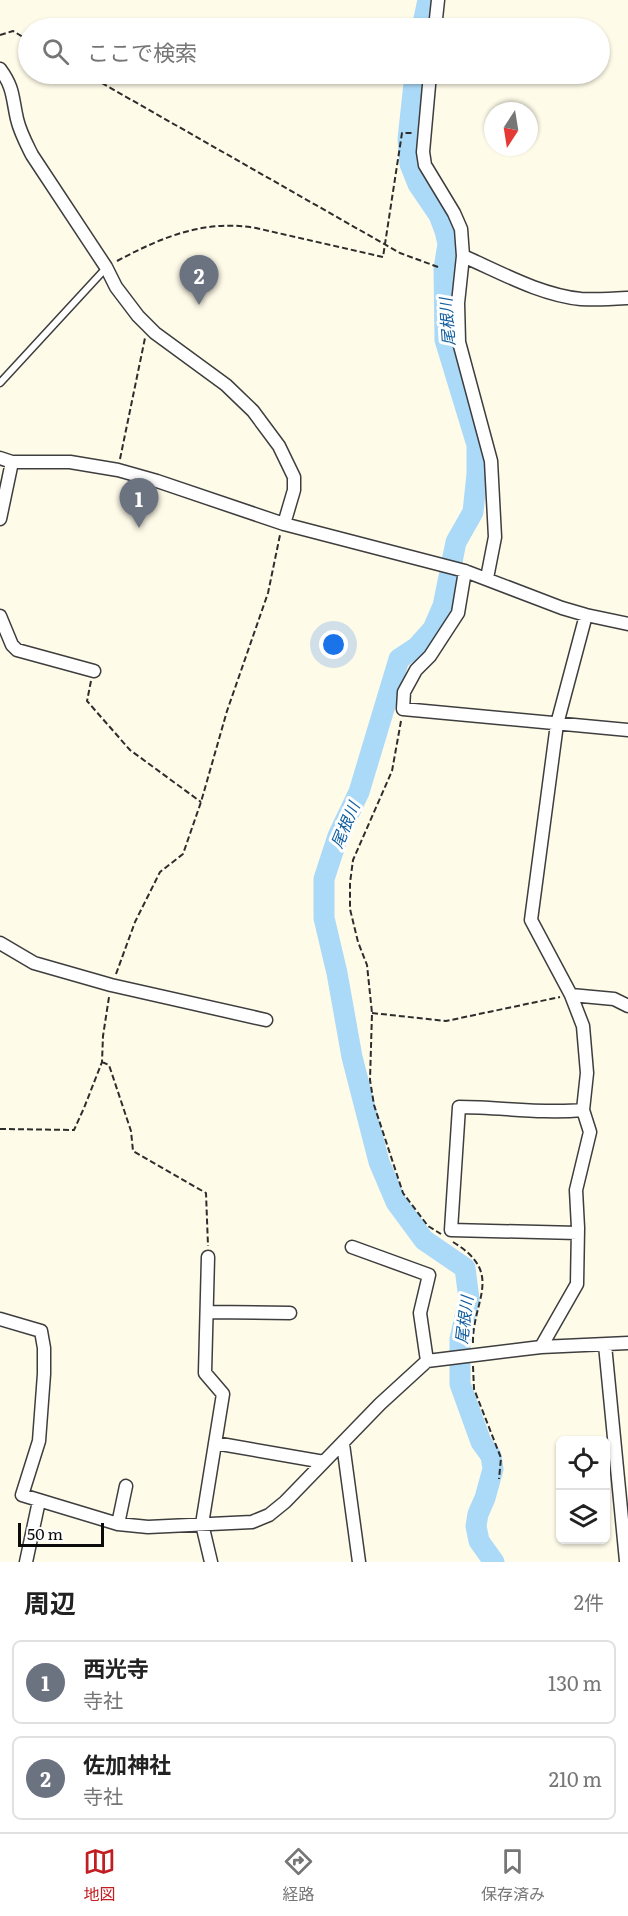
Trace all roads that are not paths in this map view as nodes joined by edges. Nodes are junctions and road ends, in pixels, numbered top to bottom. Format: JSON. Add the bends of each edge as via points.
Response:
{"nodes":[{"id":1,"x":438,"y":0,"type":"edge"},
{"id":2,"x":436,"y":18,"type":"edge"},
{"id":3,"x":0,"y":69,"type":"edge"},
{"id":4,"x":429,"y":84,"type":"edge"},
{"id":5,"x":463,"y":256,"type":"junction"},
{"id":6,"x":106,"y":267,"type":"junction"},
{"id":7,"x":628,"y":298,"type":"edge"},
{"id":8,"x":0,"y":383,"type":"edge"},
{"id":9,"x":6,"y":460,"type":"edge"},
{"id":10,"x":0,"y":519,"type":"edge"},
{"id":11,"x":284,"y":524,"type":"junction"},
{"id":12,"x":456,"y":569,"type":"junction"},
{"id":13,"x":488,"y":578,"type":"junction"},
{"id":14,"x":586,"y":615,"type":"junction"},
{"id":15,"x":0,"y":616,"type":"edge"},
{"id":16,"x":628,"y":624,"type":"edge"},
{"id":17,"x":93,"y":671,"type":"road end"},
{"id":18,"x":557,"y":724,"type":"junction"},
{"id":19,"x":628,"y":730,"type":"edge"},
{"id":20,"x":0,"y":943,"type":"edge"},
{"id":21,"x":571,"y":995,"type":"junction"},
{"id":22,"x":628,"y":1006,"type":"edge"},
{"id":23,"x":266,"y":1020,"type":"dead end"},
{"id":24,"x":583,"y":1110,"type":"junction"},
{"id":25,"x":578,"y":1233,"type":"junction"},
{"id":26,"x":352,"y":1247,"type":"dead end"},
{"id":27,"x":208,"y":1257,"type":"road end"},
{"id":28,"x":207,"y":1312,"type":"junction"},
{"id":29,"x":290,"y":1313,"type":"dead end"},
{"id":30,"x":0,"y":1319,"type":"edge"},
{"id":31,"x":628,"y":1343,"type":"edge"},
{"id":32,"x":605,"y":1344,"type":"junction"},
{"id":33,"x":541,"y":1347,"type":"junction"},
{"id":34,"x":427,"y":1361,"type":"junction"},
{"id":35,"x":215,"y":1443,"type":"junction"},
{"id":36,"x":343,"y":1444,"type":"junction"},
{"id":37,"x":324,"y":1462,"type":"junction"},
{"id":38,"x":126,"y":1486,"type":"dead end"},
{"id":39,"x":39,"y":1501,"type":"junction"},
{"id":40,"x":118,"y":1524,"type":"junction"},
{"id":41,"x":202,"y":1524,"type":"junction"},
{"id":42,"x":628,"y":1561,"type":"edge"},
{"id":43,"x":26,"y":1562,"type":"edge"},
{"id":44,"x":211,"y":1562,"type":"edge"},
{"id":45,"x":358,"y":1562,"type":"edge"}],
"edges":[{"from":1,"to":2,"type":"street"},
{"from":3,"to":6,"type":"street","via":[[8,81],[23,137],[32,155]]},
{"from":4,"to":5,"type":"street","via":[[425,165],[461,229]]},
{"from":5,"to":7,"type":"street","via":[[562,295],[598,300]]},
{"from":5,"to":13,"type":"street","via":[[459,342],[490,461],[495,537]]},
{"from":6,"to":8,"type":"lane"},
{"from":6,"to":11,"type":"street","via":[[138,316],[226,384],[279,446],[294,477]]},
{"from":9,"to":10,"type":"street"},
{"from":9,"to":11,"type":"street","via":[[70,462],[118,470]]},
{"from":11,"to":12,"type":"street"},
{"from":12,"to":13,"type":"street"},
{"from":12,"to":18,"type":"street","via":[[458,613],[404,692],[403,709]]},
{"from":13,"to":14,"type":"street"},
{"from":14,"to":16,"type":"street"},
{"from":14,"to":18,"type":"street"},
{"from":15,"to":17,"type":"street","via":[[17,650]]},
{"from":18,"to":19,"type":"street"},
{"from":18,"to":21,"type":"street","via":[[531,920]]},
{"from":20,"to":23,"type":"street","via":[[34,963]]},
{"from":21,"to":22,"type":"street","via":[[614,999]]},
{"from":21,"to":24,"type":"street","via":[[583,1026],[587,1073]]},
{"from":24,"to":25,"type":"street","via":[[590,1132],[576,1190]]},
{"from":24,"to":25,"type":"street","via":[[555,1113],[459,1107],[451,1230]]},
{"from":25,"to":33,"type":"street","via":[[578,1284]]},
{"from":26,"to":34,"type":"street","via":[[429,1275],[420,1313]]},
{"from":27,"to":28,"type":"street"},
{"from":28,"to":29,"type":"street"},
{"from":28,"to":35,"type":"street","via":[[205,1373],[222,1394]]},
{"from":30,"to":39,"type":"street","via":[[41,1331],[44,1365],[39,1441],[22,1495]]},
{"from":31,"to":32,"type":"street"},
{"from":32,"to":33,"type":"street"},
{"from":32,"to":42,"type":"street"},
{"from":33,"to":34,"type":"street"},
{"from":34,"to":36,"type":"street"},
{"from":35,"to":37,"type":"street"},
{"from":35,"to":41,"type":"street"},
{"from":36,"to":37,"type":"street"},
{"from":36,"to":45,"type":"street"},
{"from":37,"to":41,"type":"street","via":[[270,1515],[252,1522]]},
{"from":38,"to":40,"type":"street"},
{"from":39,"to":40,"type":"street"},
{"from":39,"to":43,"type":"street"},
{"from":40,"to":41,"type":"street"},
{"from":41,"to":44,"type":"street"}]}
